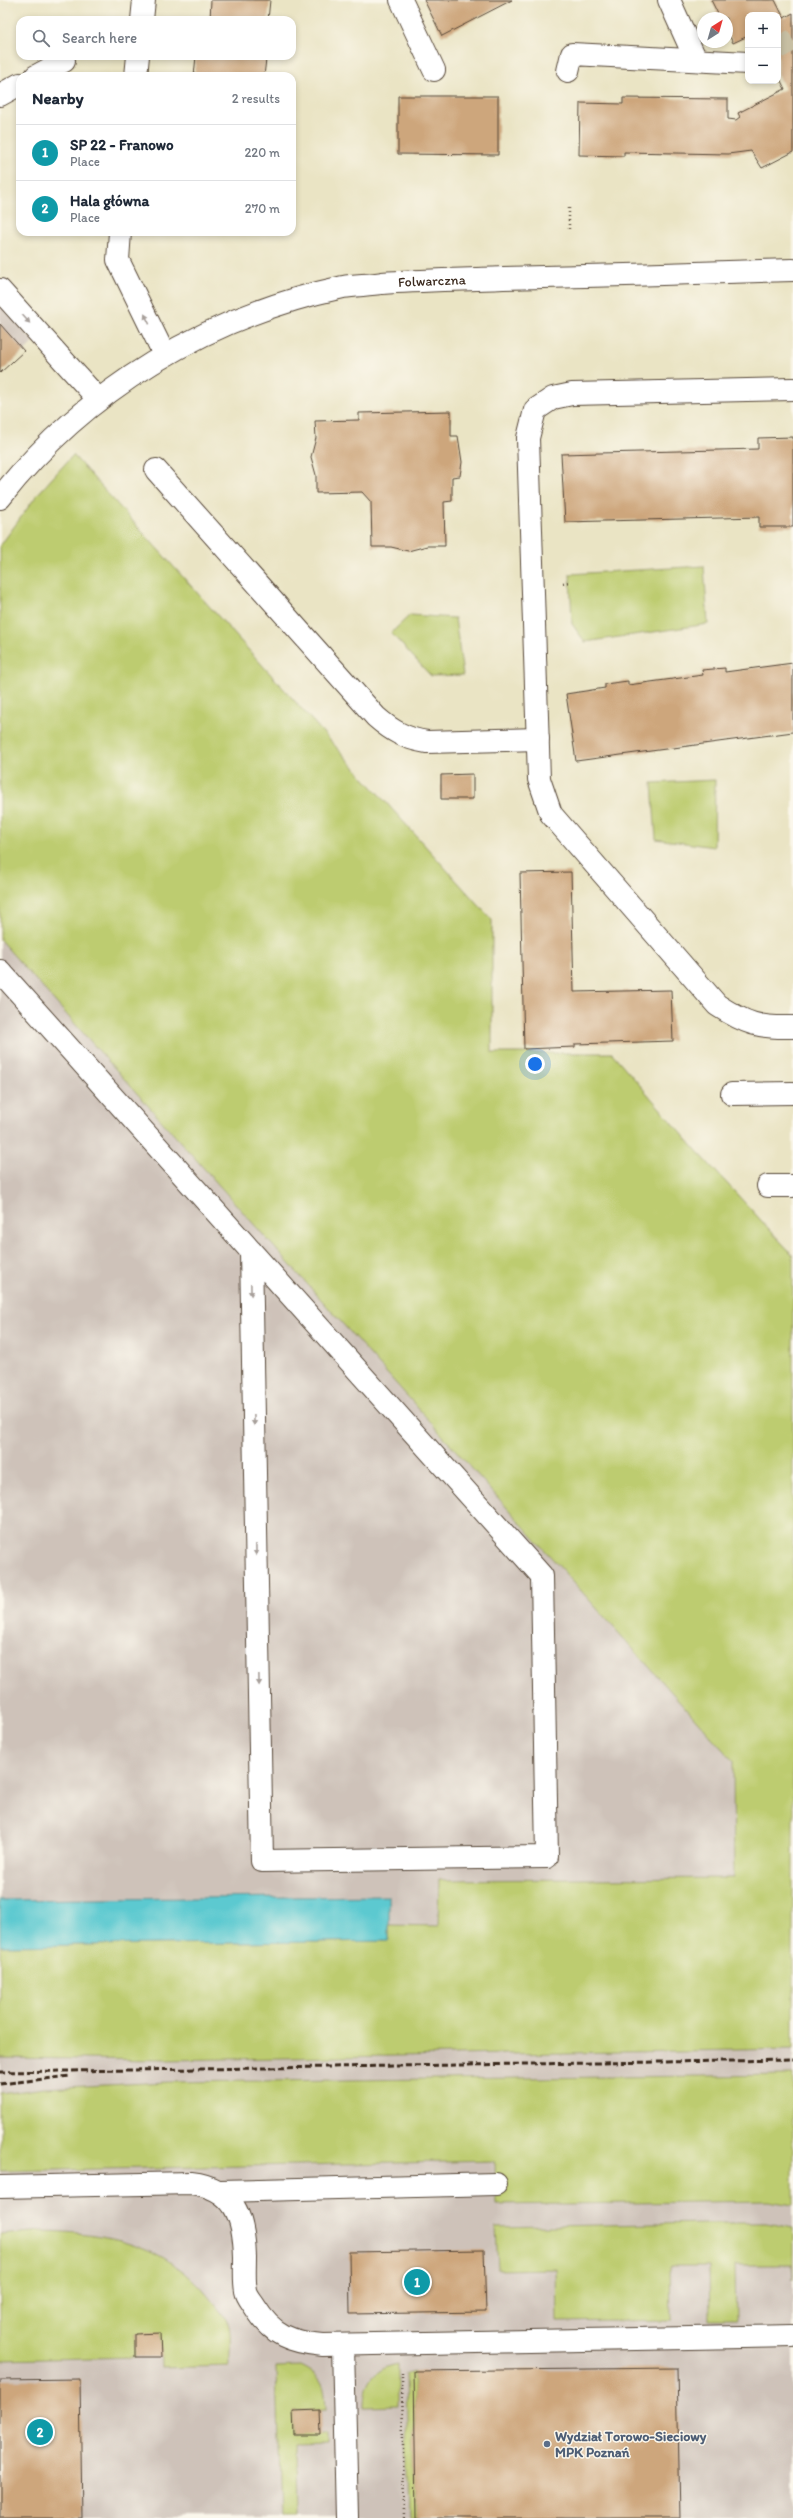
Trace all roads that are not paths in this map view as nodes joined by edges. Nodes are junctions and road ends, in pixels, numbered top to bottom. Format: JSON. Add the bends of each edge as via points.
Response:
{"nodes":[{"id":1,"x":144,"y":0,"type":"edge"},
{"id":2,"x":401,"y":0,"type":"edge"},
{"id":3,"x":669,"y":0,"type":"edge"},
{"id":4,"x":142,"y":16,"type":"edge"},
{"id":5,"x":138,"y":60,"type":"edge"},
{"id":6,"x":696,"y":60,"type":"junction"},
{"id":7,"x":64,"y":61,"type":"dead end"},
{"id":8,"x":745,"y":63,"type":"edge"},
{"id":9,"x":434,"y":70,"type":"dead end"},
{"id":10,"x":568,"y":70,"type":"dead end"},
{"id":11,"x":43,"y":72,"type":"edge"},
{"id":12,"x":136,"y":72,"type":"edge"},
{"id":13,"x":16,"y":86,"type":"edge"},
{"id":14,"x":0,"y":95,"type":"edge"},
{"id":15,"x":120,"y":236,"type":"edge"},
{"id":16,"x":793,"y":270,"type":"edge"},
{"id":17,"x":0,"y":290,"type":"edge"},
{"id":18,"x":164,"y":354,"type":"junction"},
{"id":19,"x":793,"y":389,"type":"edge"},
{"id":20,"x":98,"y":399,"type":"junction"},
{"id":21,"x":156,"y":470,"type":"dead end"},
{"id":22,"x":0,"y":498,"type":"edge"},
{"id":23,"x":538,"y":739,"type":"junction"},
{"id":24,"x":0,"y":971,"type":"edge"},
{"id":25,"x":793,"y":1027,"type":"edge"},
{"id":26,"x":793,"y":1093,"type":"edge"},
{"id":27,"x":732,"y":1094,"type":"dead end"},
{"id":28,"x":768,"y":1186,"type":"dead end"},
{"id":29,"x":793,"y":1186,"type":"edge"},
{"id":30,"x":251,"y":1251,"type":"junction"},
{"id":31,"x":496,"y":2184,"type":"dead end"},
{"id":32,"x":0,"y":2187,"type":"edge"},
{"id":33,"x":221,"y":2191,"type":"junction"},
{"id":34,"x":793,"y":2336,"type":"edge"},
{"id":35,"x":343,"y":2345,"type":"junction"},
{"id":36,"x":348,"y":2518,"type":"edge"}],
"edges":[{"from":1,"to":4,"type":"street"},
{"from":2,"to":9,"type":"street"},
{"from":3,"to":6,"type":"street"},
{"from":5,"to":12,"type":"street"},
{"from":6,"to":8,"type":"street"},
{"from":6,"to":10,"type":"street","via":[[572,54]]},
{"from":7,"to":11,"type":"street"},
{"from":13,"to":14,"type":"street"},
{"from":18,"to":15,"type":"street","one_way":true,"via":[[118,260]]},
{"from":16,"to":18,"type":"street","name":"Folwarczna","via":[[409,281],[345,287],[288,302],[242,318]]},
{"from":17,"to":20,"type":"street","one_way":true},
{"from":18,"to":20,"type":"street","name":"Folwarczna"},
{"from":19,"to":23,"type":"street","via":[[572,394],[553,398],[535,410],[528,438]]},
{"from":20,"to":22,"type":"street","name":"Folwarczna","via":[[28,462]]},
{"from":21,"to":23,"type":"street","via":[[376,717],[392,731],[411,740],[427,742]]},
{"from":23,"to":25,"type":"street","via":[[539,779],[551,814],[712,999],[740,1020],[768,1028]]},
{"from":24,"to":30,"type":"street"},
{"from":26,"to":27,"type":"street"},
{"from":28,"to":29,"type":"street"},
{"from":30,"to":30,"type":"street","one_way":true,"via":[[262,1861],[547,1857],[542,1576]]},
{"from":31,"to":33,"type":"street"},
{"from":32,"to":33,"type":"street","via":[[191,2183]]},
{"from":33,"to":35,"type":"street","via":[[232,2202],[241,2224],[245,2246],[246,2293],[263,2320],[283,2336],[299,2343]]},
{"from":34,"to":35,"type":"street"},
{"from":35,"to":36,"type":"street"}]}
